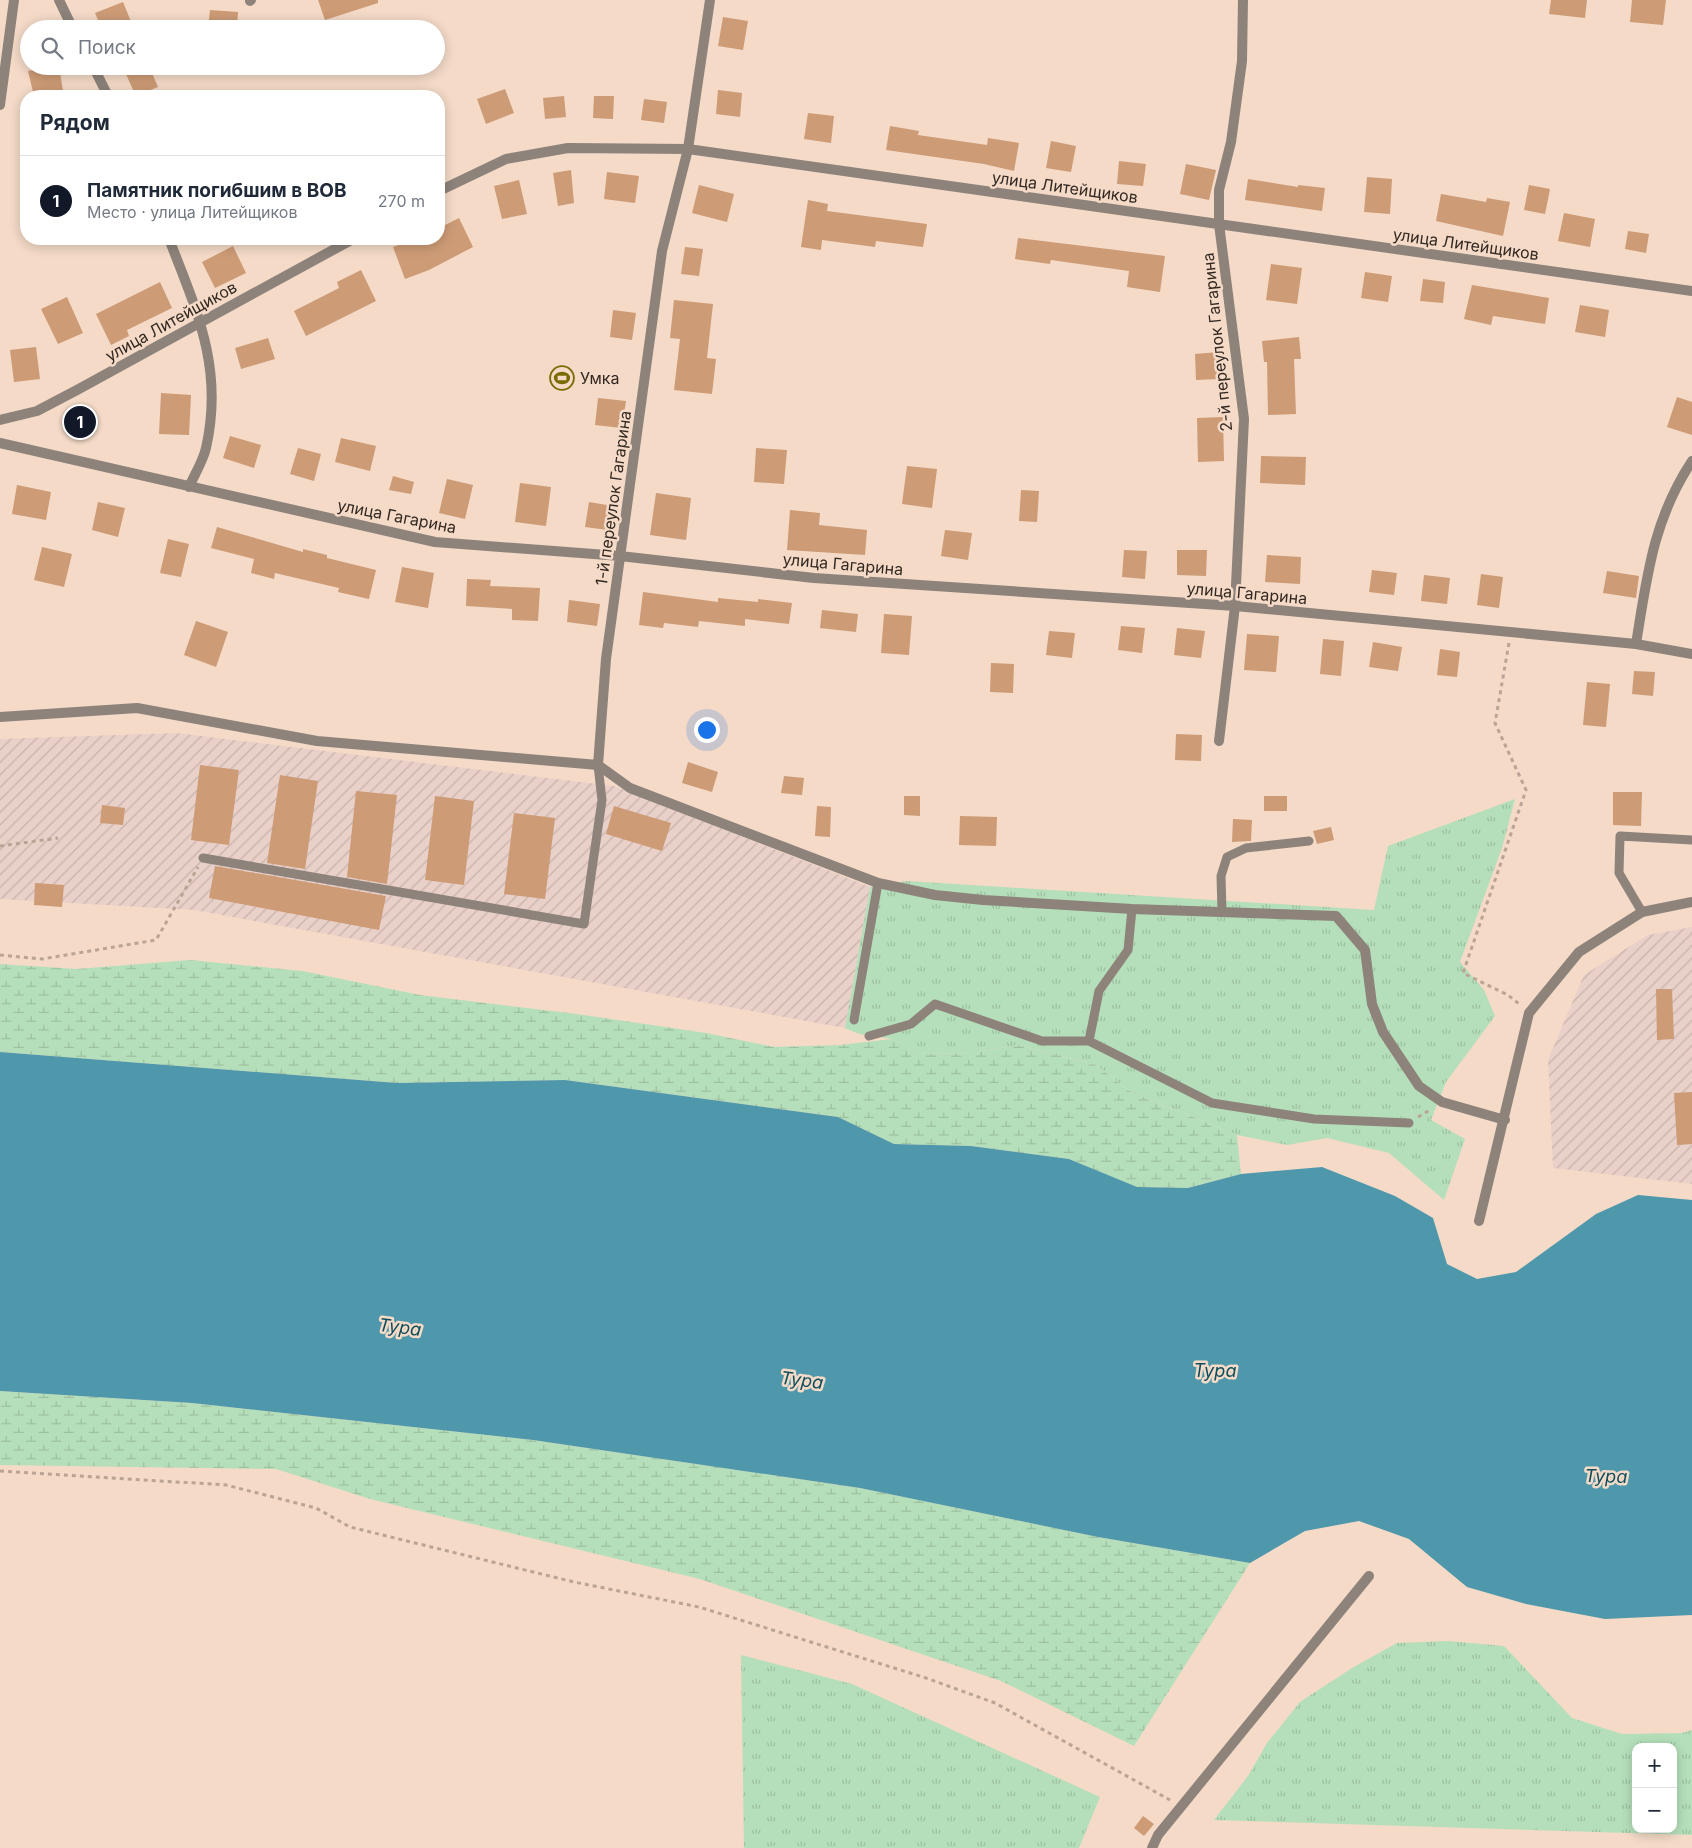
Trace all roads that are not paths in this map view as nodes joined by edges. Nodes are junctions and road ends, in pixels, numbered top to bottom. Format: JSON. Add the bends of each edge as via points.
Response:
{"nodes":[{"id":1,"x":14,"y":0,"type":"edge"},
{"id":2,"x":59,"y":0,"type":"edge"},
{"id":3,"x":710,"y":0,"type":"edge"},
{"id":4,"x":1243,"y":0,"type":"edge"},
{"id":5,"x":69,"y":20,"type":"edge"},
{"id":6,"x":98,"y":75,"type":"edge"},
{"id":7,"x":105,"y":90,"type":"edge"},
{"id":8,"x":0,"y":105,"type":"edge"},
{"id":9,"x":688,"y":149,"type":"junction"},
{"id":10,"x":445,"y":188,"type":"edge"},
{"id":11,"x":1219,"y":224,"type":"junction"},
{"id":12,"x":171,"y":245,"type":"edge"},
{"id":13,"x":341,"y":245,"type":"edge"},
{"id":14,"x":1692,"y":291,"type":"edge"},
{"id":15,"x":202,"y":322,"type":"junction"},
{"id":16,"x":0,"y":420,"type":"edge"},
{"id":17,"x":0,"y":443,"type":"edge"},
{"id":18,"x":1692,"y":461,"type":"edge"},
{"id":19,"x":189,"y":486,"type":"junction"},
{"id":20,"x":620,"y":556,"type":"junction"},
{"id":21,"x":1235,"y":606,"type":"junction"},
{"id":22,"x":1636,"y":644,"type":"junction"},
{"id":23,"x":1692,"y":654,"type":"edge"},
{"id":24,"x":0,"y":716,"type":"edge"},
{"id":25,"x":1219,"y":741,"type":"dead end"},
{"id":26,"x":598,"y":765,"type":"junction"},
{"id":27,"x":1692,"y":840,"type":"edge"},
{"id":28,"x":1309,"y":841,"type":"dead end"},
{"id":29,"x":203,"y":858,"type":"road end"},
{"id":30,"x":878,"y":884,"type":"junction"},
{"id":31,"x":1692,"y":902,"type":"edge"},
{"id":32,"x":1132,"y":909,"type":"junction"},
{"id":33,"x":1222,"y":911,"type":"junction"},
{"id":34,"x":1642,"y":912,"type":"junction"},
{"id":35,"x":854,"y":1020,"type":"dead end"},
{"id":36,"x":870,"y":1036,"type":"dead end"},
{"id":37,"x":1088,"y":1041,"type":"junction"},
{"id":38,"x":1505,"y":1120,"type":"junction"},
{"id":39,"x":1409,"y":1123,"type":"road end"},
{"id":40,"x":1479,"y":1221,"type":"dead end"},
{"id":41,"x":1369,"y":1576,"type":"dead end"},
{"id":42,"x":1152,"y":1848,"type":"edge"}],
"edges":[{"from":1,"to":8,"type":"street"},
{"from":2,"to":5,"type":"street"},
{"from":3,"to":9,"type":"street","name":"1-й переулок Гагарина"},
{"from":4,"to":11,"type":"street","name":"2-й переулок Гагарина","via":[[1242,61],[1231,142],[1219,190]]},
{"from":6,"to":7,"type":"street"},
{"from":9,"to":10,"type":"street","name":"улица Литейщиков","via":[[568,148],[506,159]]},
{"from":9,"to":11,"type":"street","name":"улица Литейщиков"},
{"from":9,"to":20,"type":"street","name":"1-й переулок Гагарина","via":[[662,251]]},
{"from":11,"to":14,"type":"street","name":"улица Литейщиков"},
{"from":11,"to":21,"type":"street","name":"2-й переулок Гагарина","via":[[1244,419]]},
{"from":12,"to":15,"type":"street"},
{"from":13,"to":15,"type":"street","name":"улица Литейщиков"},
{"from":15,"to":16,"type":"street","name":"улица Литейщиков","via":[[37,410]]},
{"from":15,"to":19,"type":"street","via":[[209,351],[212,397],[206,449]]},
{"from":17,"to":19,"type":"street","name":"улица Гагарина"},
{"from":18,"to":22,"type":"street","via":[[1674,488],[1658,528]]},
{"from":19,"to":20,"type":"street","name":"улица Гагарина","via":[[435,542]]},
{"from":20,"to":21,"type":"street","name":"улица Гагарина","via":[[814,578]]},
{"from":20,"to":26,"type":"street","name":"1-й переулок Гагарина","via":[[606,659]]},
{"from":21,"to":22,"type":"street","name":"улица Гагарина"},
{"from":21,"to":25,"type":"street","name":"2-й переулок Гагарина"},
{"from":22,"to":23,"type":"street","name":"улица Гагарина"},
{"from":24,"to":26,"type":"street","via":[[137,708],[317,741]]},
{"from":26,"to":29,"type":"lane","via":[[602,800],[584,924]]},
{"from":26,"to":30,"type":"street","via":[[630,788]]},
{"from":27,"to":34,"type":"lane","via":[[1620,836],[1619,874]]},
{"from":28,"to":33,"type":"lane","via":[[1246,848],[1227,857],[1221,876]]},
{"from":30,"to":32,"type":"street","via":[[983,900]]},
{"from":30,"to":35,"type":"lane"},
{"from":31,"to":34,"type":"street"},
{"from":32,"to":33,"type":"street"},
{"from":32,"to":37,"type":"lane","via":[[1128,950],[1099,990]]},
{"from":33,"to":38,"type":"street","via":[[1336,916],[1365,950],[1372,1004],[1383,1032],[1419,1086],[1442,1102]]},
{"from":34,"to":38,"type":"street","via":[[1579,952],[1529,1013]]},
{"from":36,"to":37,"type":"lane","via":[[911,1024],[935,1004],[1042,1041]]},
{"from":37,"to":39,"type":"lane","via":[[1212,1103],[1314,1119]]},
{"from":38,"to":40,"type":"street"},
{"from":41,"to":42,"type":"street","via":[[1158,1835]]}]}
